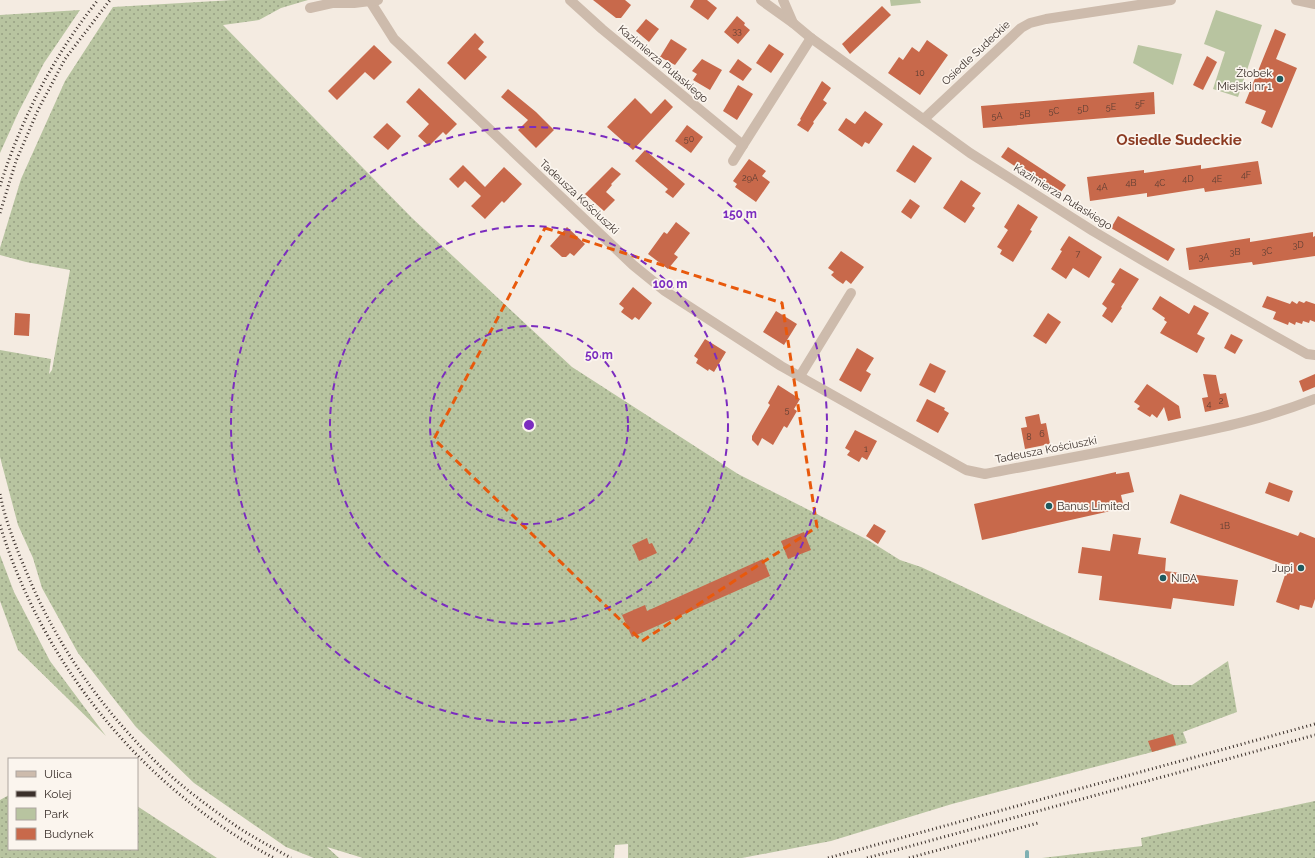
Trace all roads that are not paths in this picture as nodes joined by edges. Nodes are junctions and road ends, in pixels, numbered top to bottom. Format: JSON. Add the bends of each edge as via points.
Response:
{"nodes":[{"id":1,"x":570,"y":0,"type":"edge"},
{"id":2,"x":761,"y":0,"type":"edge"},
{"id":3,"x":783,"y":0,"type":"edge"},
{"id":4,"x":1171,"y":0,"type":"edge"},
{"id":5,"x":1296,"y":0,"type":"edge"},
{"id":6,"x":374,"y":1,"type":"edge"},
{"id":7,"x":1315,"y":4,"type":"edge"},
{"id":8,"x":310,"y":8,"type":"dead end"},
{"id":9,"x":793,"y":23,"type":"junction"},
{"id":10,"x":811,"y":38,"type":"junction"},
{"id":11,"x":924,"y":119,"type":"junction"},
{"id":12,"x":743,"y":145,"type":"junction"},
{"id":13,"x":733,"y":161,"type":"dead end"},
{"id":14,"x":851,"y":293,"type":"dead end"},
{"id":15,"x":1315,"y":355,"type":"edge"},
{"id":16,"x":800,"y":376,"type":"junction"},
{"id":17,"x":1315,"y":399,"type":"edge"}],
"edges":[{"from":1,"to":12,"type":"street","name":"Kazimierza Pułaskiego"},
{"from":2,"to":9,"type":"street","name":"Kazimierza Pułaskiego"},
{"from":3,"to":9,"type":"street","name":"Kazimierza Pułaskiego"},
{"from":4,"to":11,"type":"street","name":"Osiedle Sudeckie","via":[[1030,23],[1021,28]]},
{"from":5,"to":7,"type":"street"},
{"from":6,"to":8,"type":"street","via":[[332,3]]},
{"from":6,"to":16,"type":"street","name":"Tadeusza Kościuszki","via":[[394,39],[633,264],[665,291]]},
{"from":9,"to":10,"type":"street","name":"Kazimierza Pułaskiego"},
{"from":10,"to":11,"type":"street","name":"Kazimierza Pułaskiego"},
{"from":10,"to":12,"type":"street"},
{"from":11,"to":15,"type":"street","name":"Kazimierza Pułaskiego","via":[[970,153],[1146,263],[1307,354]]},
{"from":12,"to":13,"type":"street"},
{"from":14,"to":16,"type":"street"},
{"from":16,"to":17,"type":"street","name":"Tadeusza Kościuszki","via":[[966,470],[985,474],[1235,425]]}]}
